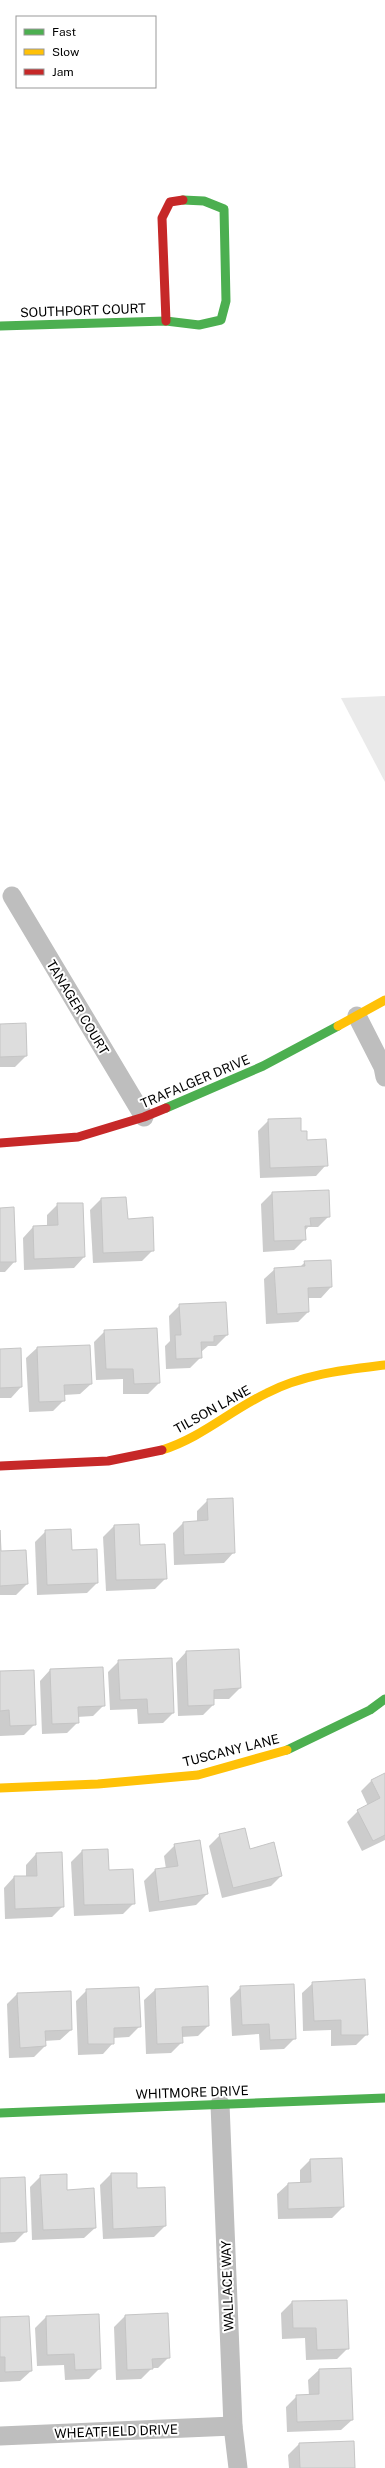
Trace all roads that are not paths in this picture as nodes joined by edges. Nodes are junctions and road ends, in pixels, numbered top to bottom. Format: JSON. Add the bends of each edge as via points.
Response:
{"nodes":[{"id":1,"x":166,"y":321,"type":"junction"},
{"id":2,"x":0,"y":326,"type":"edge"},
{"id":3,"x":12,"y":896,"type":"dead end"},
{"id":4,"x":385,"y":1000,"type":"edge"},
{"id":5,"x":357,"y":1016,"type":"junction"},
{"id":6,"x":385,"y":1077,"type":"edge"},
{"id":7,"x":144,"y":1117,"type":"junction"},
{"id":8,"x":0,"y":1143,"type":"edge"},
{"id":9,"x":385,"y":1365,"type":"edge"},
{"id":10,"x":0,"y":1466,"type":"edge"},
{"id":11,"x":385,"y":1699,"type":"edge"},
{"id":12,"x":0,"y":1788,"type":"edge"},
{"id":13,"x":385,"y":2098,"type":"edge"},
{"id":14,"x":220,"y":2104,"type":"junction"},
{"id":15,"x":0,"y":2113,"type":"edge"},
{"id":16,"x":233,"y":2426,"type":"junction"},
{"id":17,"x":0,"y":2436,"type":"edge"},
{"id":18,"x":238,"y":2468,"type":"edge"}],
"edges":[{"from":1,"to":1,"type":"street","name":"SOUTHPORT COURT","via":[[199,325],[221,320],[226,301],[224,209],[210,201],[191,199],[170,202],[162,218]]},
{"from":1,"to":2,"type":"street","name":"SOUTHPORT COURT"},
{"from":3,"to":7,"type":"street","name":"TANAGER COURT"},
{"from":4,"to":5,"type":"street","name":"TRAFALGER DRIVE"},
{"from":5,"to":6,"type":"street","via":[[383,1067]]},
{"from":5,"to":7,"type":"street","name":"TRAFALGER DRIVE","via":[[263,1066]]},
{"from":7,"to":8,"type":"street","name":"TRAFALGER DRIVE","via":[[78,1137]]},
{"from":9,"to":10,"type":"street","name":"TILSON LANE","via":[[326,1372],[295,1380],[194,1436],[155,1451],[109,1461]]},
{"from":11,"to":12,"type":"street","name":"TUSCANY LANE","via":[[370,1710],[290,1749],[198,1775],[98,1784]]},
{"from":13,"to":14,"type":"street","name":"WHITMORE DRIVE"},
{"from":14,"to":15,"type":"street","name":"WHITMORE DRIVE"},
{"from":14,"to":16,"type":"street","name":"WALLACE WAY"},
{"from":16,"to":17,"type":"street","name":"WHEATFIELD DRIVE"},
{"from":16,"to":18,"type":"street","name":"WALLACE WAY"}]}
